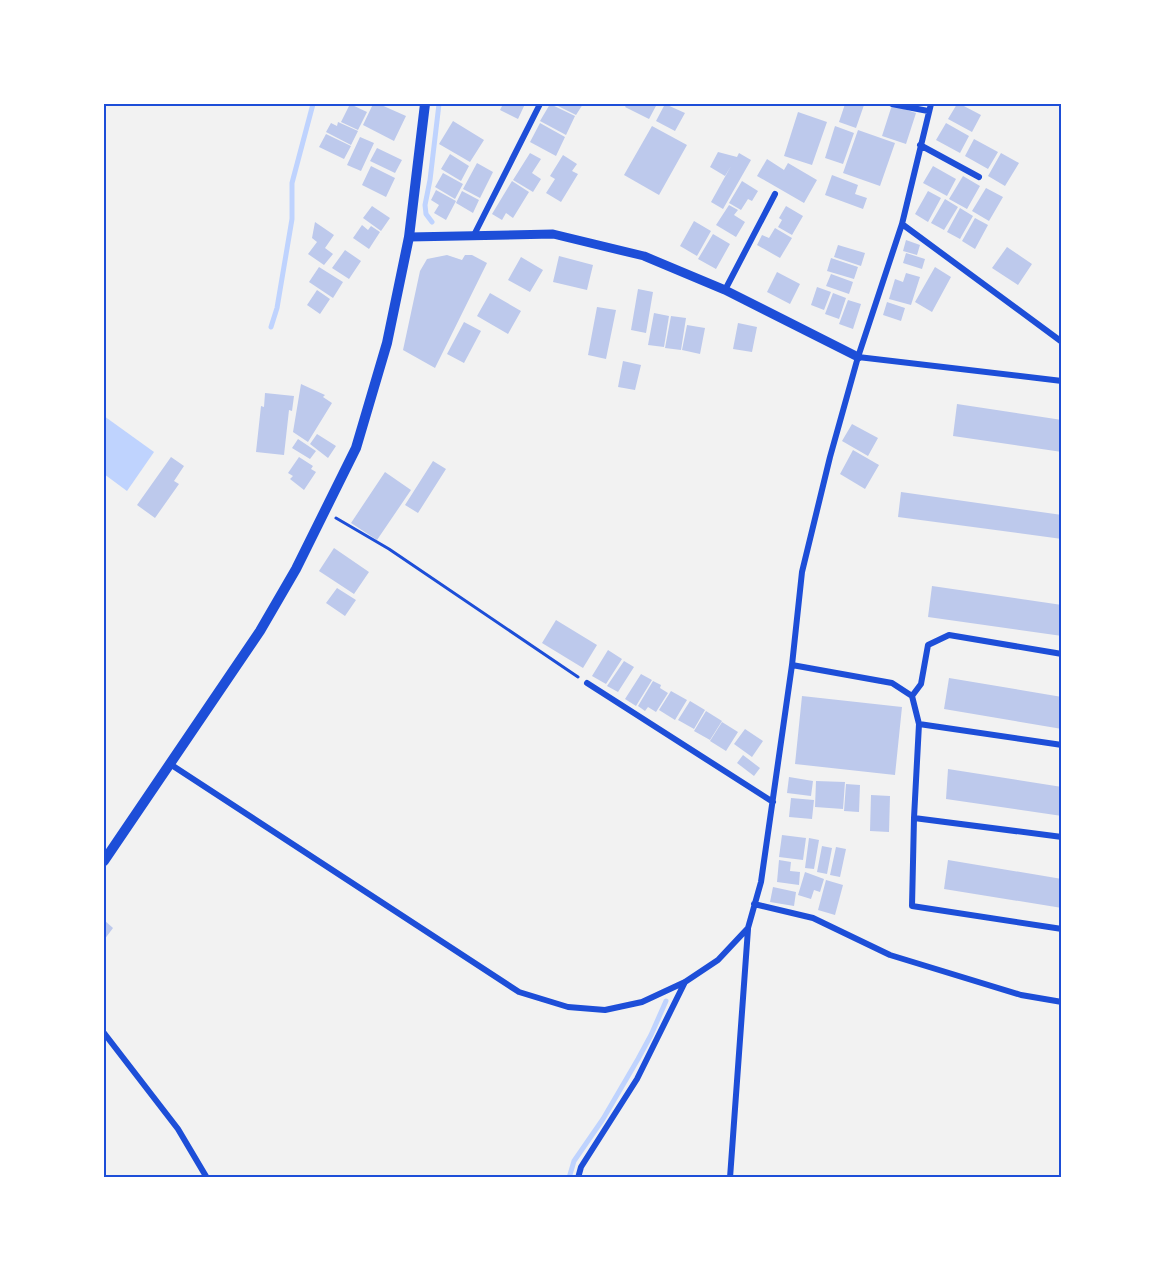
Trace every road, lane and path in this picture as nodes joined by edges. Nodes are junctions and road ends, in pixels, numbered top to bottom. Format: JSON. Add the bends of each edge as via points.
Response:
{"nodes":[{"id":1,"x":425,"y":104,"type":"edge"},
{"id":2,"x":540,"y":104,"type":"edge"},
{"id":3,"x":892,"y":104,"type":"edge"},
{"id":4,"x":931,"y":104,"type":"edge"},
{"id":5,"x":928,"y":111,"type":"junction"},
{"id":6,"x":920,"y":145,"type":"junction"},
{"id":7,"x":978,"y":177,"type":"dead end"},
{"id":8,"x":775,"y":194,"type":"dead end"},
{"id":9,"x":902,"y":224,"type":"junction"},
{"id":10,"x":474,"y":235,"type":"junction"},
{"id":11,"x":409,"y":237,"type":"junction"},
{"id":12,"x":724,"y":290,"type":"junction"},
{"id":13,"x":1062,"y":342,"type":"edge"},
{"id":14,"x":858,"y":357,"type":"junction"},
{"id":15,"x":1062,"y":381,"type":"edge"},
{"id":16,"x":336,"y":518,"type":"dead end"},
{"id":17,"x":1062,"y":654,"type":"edge"},
{"id":18,"x":792,"y":665,"type":"junction"},
{"id":19,"x":587,"y":683,"type":"joint"},
{"id":20,"x":912,"y":696,"type":"junction"},
{"id":21,"x":919,"y":724,"type":"junction"},
{"id":22,"x":1062,"y":745,"type":"edge"},
{"id":23,"x":170,"y":764,"type":"junction"},
{"id":24,"x":773,"y":802,"type":"junction"},
{"id":25,"x":914,"y":818,"type":"junction"},
{"id":26,"x":1062,"y":837,"type":"edge"},
{"id":27,"x":104,"y":861,"type":"edge"},
{"id":28,"x":754,"y":904,"type":"junction"},
{"id":29,"x":748,"y":928,"type":"junction"},
{"id":30,"x":1062,"y":928,"type":"edge"},
{"id":31,"x":685,"y":982,"type":"junction"},
{"id":32,"x":1062,"y":1002,"type":"edge"},
{"id":33,"x":104,"y":1033,"type":"edge"},
{"id":34,"x":207,"y":1178,"type":"edge"},
{"id":35,"x":578,"y":1178,"type":"edge"},
{"id":36,"x":730,"y":1178,"type":"edge"}],
"edges":[{"from":1,"to":11,"type":"main road"},
{"from":2,"to":10,"type":"street"},
{"from":3,"to":5,"type":"street"},
{"from":4,"to":5,"type":"street"},
{"from":5,"to":6,"type":"street"},
{"from":6,"to":7,"type":"street"},
{"from":6,"to":9,"type":"street"},
{"from":8,"to":12,"type":"street"},
{"from":9,"to":13,"type":"street"},
{"from":9,"to":14,"type":"street"},
{"from":10,"to":11,"type":"street"},
{"from":10,"to":12,"type":"street","via":[[553,234],[644,256]]},
{"from":11,"to":23,"type":"main road","via":[[387,343],[356,448],[296,569],[260,631]]},
{"from":12,"to":14,"type":"street"},
{"from":14,"to":15,"type":"street"},
{"from":14,"to":18,"type":"street","via":[[802,572]]},
{"from":16,"to":19,"type":"path","via":[[389,549]]},
{"from":17,"to":20,"type":"street","via":[[949,635],[928,645],[921,684]]},
{"from":18,"to":20,"type":"street","via":[[892,683]]},
{"from":18,"to":24,"type":"street"},
{"from":19,"to":24,"type":"street"},
{"from":20,"to":21,"type":"street"},
{"from":21,"to":22,"type":"street"},
{"from":21,"to":25,"type":"street"},
{"from":23,"to":27,"type":"main road"},
{"from":23,"to":31,"type":"street","via":[[519,992],[568,1007],[605,1010],[642,1002]]},
{"from":24,"to":28,"type":"street"},
{"from":25,"to":26,"type":"street"},
{"from":25,"to":30,"type":"street","via":[[912,906]]},
{"from":28,"to":29,"type":"street"},
{"from":28,"to":32,"type":"street","via":[[813,918],[890,956],[1021,995]]},
{"from":29,"to":31,"type":"street","via":[[718,960]]},
{"from":29,"to":36,"type":"street"},
{"from":31,"to":35,"type":"street","via":[[637,1079],[581,1167]]},
{"from":33,"to":34,"type":"street","via":[[178,1129]]}]}
